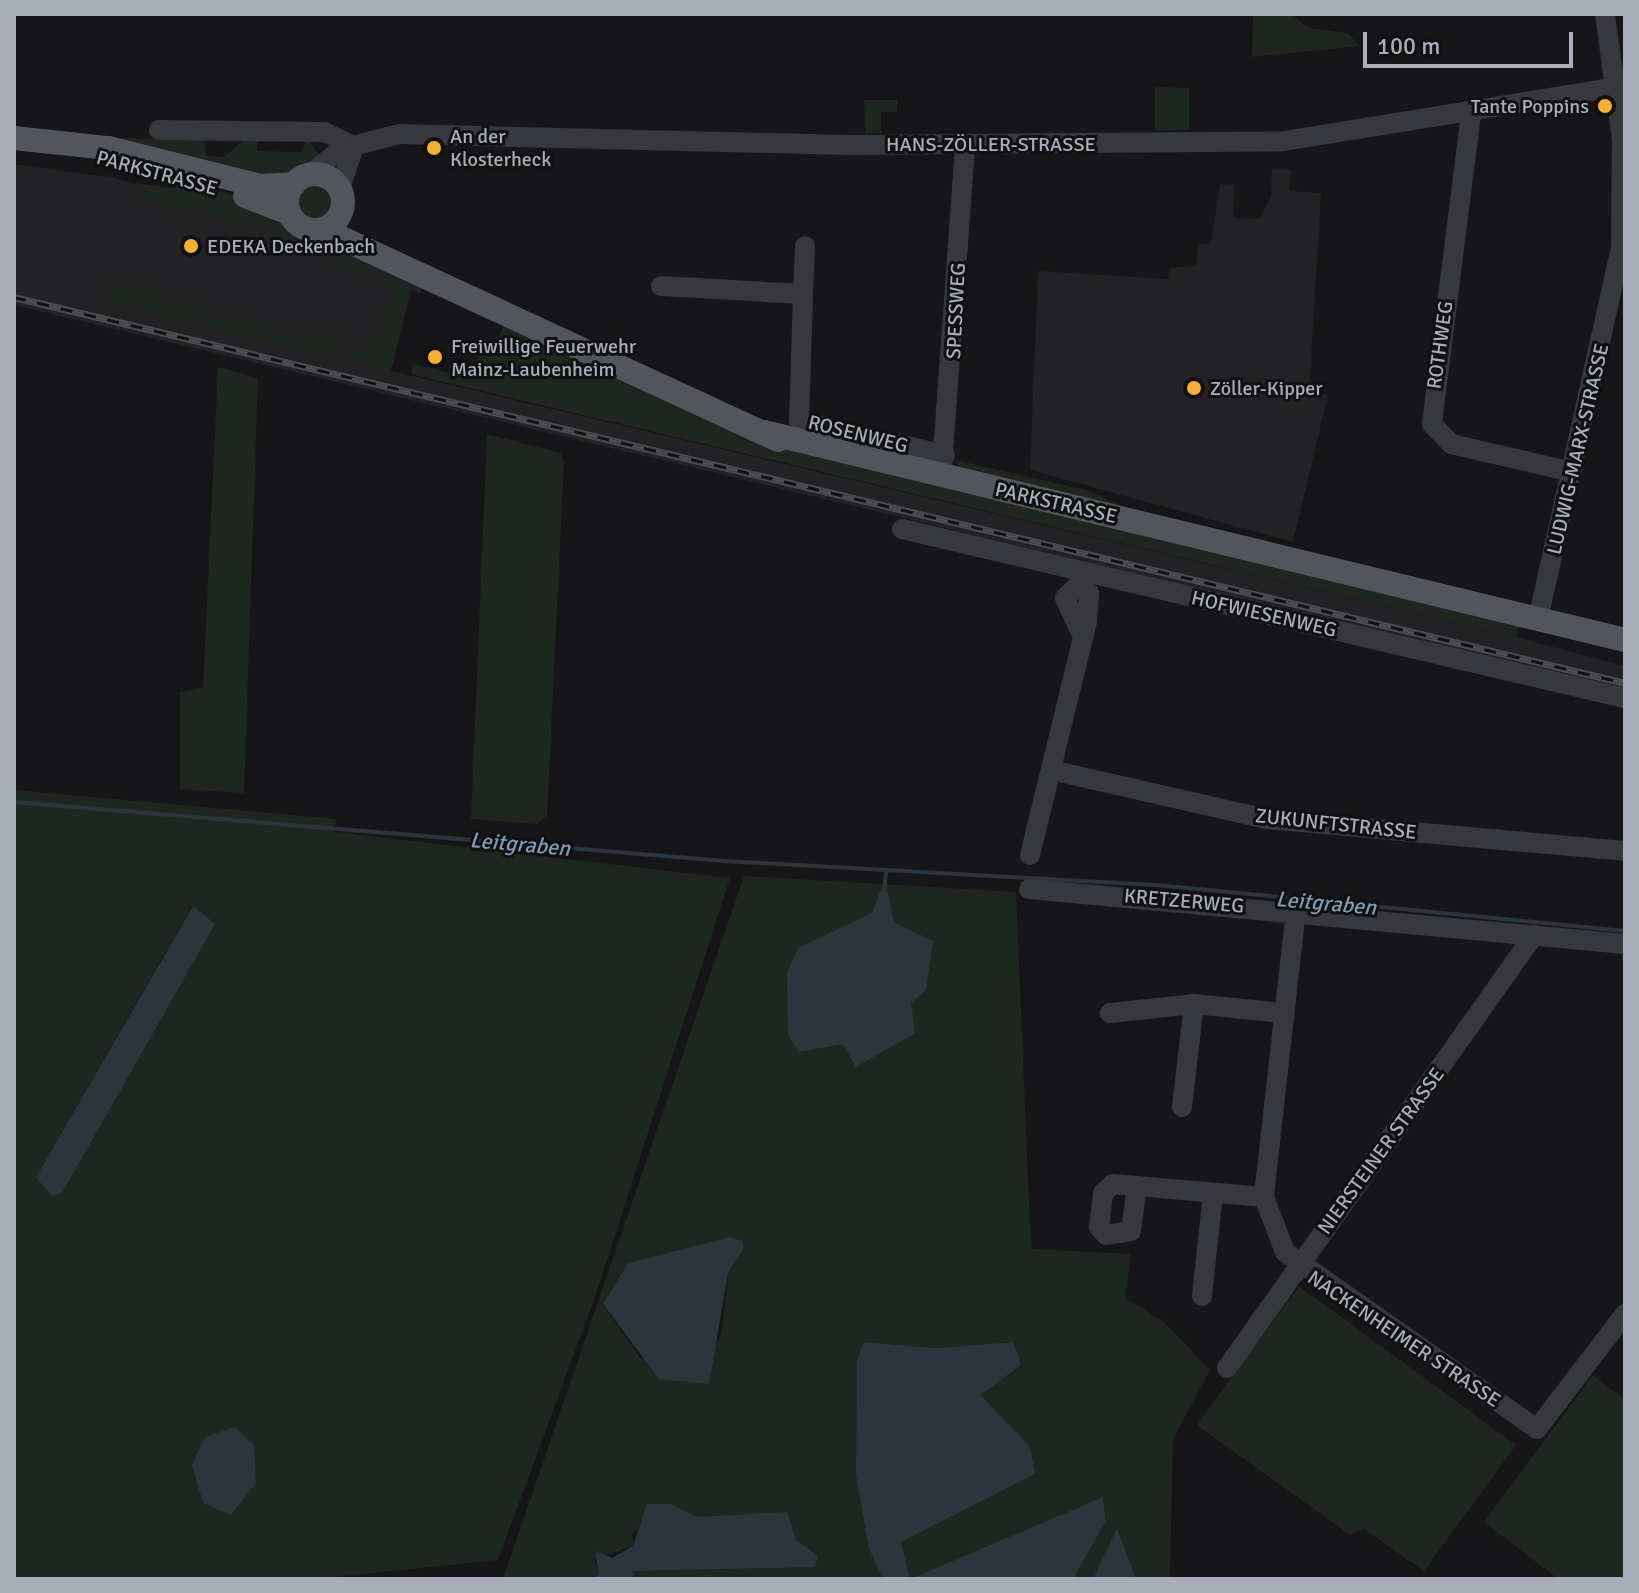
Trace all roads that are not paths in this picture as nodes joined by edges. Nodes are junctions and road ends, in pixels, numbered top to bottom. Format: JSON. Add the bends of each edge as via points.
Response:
{"nodes":[{"id":1,"x":1605,"y":14,"type":"edge"},
{"id":2,"x":1620,"y":86,"type":"edge"},
{"id":3,"x":1471,"y":114,"type":"junction"},
{"id":4,"x":159,"y":130,"type":"dead end"},
{"id":5,"x":18,"y":139,"type":"edge"},
{"id":6,"x":965,"y":145,"type":"junction"},
{"id":7,"x":354,"y":146,"type":"junction"},
{"id":8,"x":301,"y":179,"type":"junction"},
{"id":9,"x":341,"y":199,"type":"junction"},
{"id":10,"x":289,"y":213,"type":"junction"},
{"id":11,"x":324,"y":230,"type":"junction"},
{"id":12,"x":805,"y":246,"type":"dead end"},
{"id":13,"x":661,"y":286,"type":"dead end"},
{"id":14,"x":803,"y":294,"type":"junction"},
{"id":15,"x":474,"y":296,"type":"junction"},
{"id":16,"x":943,"y":466,"type":"junction"},
{"id":17,"x":1572,"y":472,"type":"junction"},
{"id":18,"x":902,"y":529,"type":"dead end"},
{"id":19,"x":1086,"y":581,"type":"junction"},
{"id":20,"x":1538,"y":619,"type":"junction"},
{"id":21,"x":1625,"y":640,"type":"edge"},
{"id":22,"x":1625,"y":698,"type":"edge"},
{"id":23,"x":1051,"y":770,"type":"junction"},
{"id":24,"x":1625,"y":851,"type":"edge"},
{"id":25,"x":1030,"y":855,"type":"dead end"},
{"id":26,"x":1029,"y":889,"type":"dead end"},
{"id":27,"x":1296,"y":910,"type":"junction"},
{"id":28,"x":1534,"y":935,"type":"junction"},
{"id":29,"x":1625,"y":944,"type":"edge"},
{"id":30,"x":1194,"y":1004,"type":"junction"},
{"id":31,"x":1110,"y":1013,"type":"dead end"},
{"id":32,"x":1283,"y":1013,"type":"junction"},
{"id":33,"x":1182,"y":1107,"type":"dead end"},
{"id":34,"x":1137,"y":1186,"type":"dead end"},
{"id":35,"x":1213,"y":1193,"type":"junction"},
{"id":36,"x":1264,"y":1197,"type":"junction"},
{"id":37,"x":1297,"y":1268,"type":"junction"},
{"id":38,"x":1202,"y":1296,"type":"dead end"},
{"id":39,"x":1625,"y":1314,"type":"edge"},
{"id":40,"x":1227,"y":1368,"type":"dead end"}],
"edges":[{"from":1,"to":2,"type":"street","name":"LUDWIG-MARX-STRASSE"},
{"from":2,"to":3,"type":"street","name":"HANS-ZÖLLER-STRASSE"},
{"from":2,"to":17,"type":"street","name":"LUDWIG-MARX-STRASSE","via":[[1621,249]]},
{"from":3,"to":6,"type":"street","name":"HANS-ZÖLLER-STRASSE","via":[[1284,141]]},
{"from":3,"to":17,"type":"street","name":"ROTHWEG","via":[[1432,424],[1451,444]]},
{"from":4,"to":7,"type":"street","via":[[324,132]]},
{"from":5,"to":8,"type":"main road","name":"PARKSTRASSE","via":[[108,148],[260,186]]},
{"from":5,"to":10,"type":"main road","name":"PARKSTRASSE"},
{"from":6,"to":7,"type":"street","name":"HANS-ZÖLLER-STRASSE","via":[[399,134]]},
{"from":6,"to":16,"type":"street","name":"SPESSWEG"},
{"from":7,"to":8,"type":"street","name":"HANS-ZÖLLER-STRASSE"},
{"from":7,"to":9,"type":"street"},
{"from":8,"to":9,"type":"main road","name":"PARKSTRASSE"},
{"from":8,"to":10,"type":"main road"},
{"from":9,"to":11,"type":"main road"},
{"from":9,"to":15,"type":"main road","name":"PARKSTRASSE","via":[[367,234]]},
{"from":10,"to":11,"type":"main road","name":"PARKSTRASSE","via":[[302,228]]},
{"from":11,"to":15,"type":"main road","name":"PARKSTRASSE"},
{"from":12,"to":14,"type":"street","name":"ROSENWEG"},
{"from":13,"to":14,"type":"street"},
{"from":14,"to":16,"type":"street","name":"ROSENWEG","via":[[799,421]]},
{"from":15,"to":16,"type":"main road","name":"PARKSTRASSE","via":[[665,392],[764,432],[836,451]]},
{"from":16,"to":20,"type":"main road","name":"PARKSTRASSE","via":[[1276,557]]},
{"from":17,"to":20,"type":"street","name":"LUDWIG-MARX-STRASSE"},
{"from":18,"to":19,"type":"street","name":"HOFWIESENWEG"},
{"from":19,"to":22,"type":"street","name":"HOFWIESENWEG"},
{"from":19,"to":23,"type":"street","via":[[1065,598],[1083,637]]},
{"from":20,"to":21,"type":"main road","name":"PARKSTRASSE"},
{"from":23,"to":24,"type":"street","name":"ZUKUNFTSTRASSE","via":[[1267,819]]},
{"from":23,"to":25,"type":"street"},
{"from":26,"to":27,"type":"street","name":"KRETZERWEG"},
{"from":27,"to":28,"type":"street","name":"KRETZERWEG"},
{"from":27,"to":32,"type":"street","name":"NACKENHEIMER STRASSE"},
{"from":28,"to":29,"type":"street","name":"KRETZERWEG"},
{"from":28,"to":37,"type":"street","name":"NIERSTEINER STRASSE"},
{"from":30,"to":31,"type":"street"},
{"from":30,"to":32,"type":"street"},
{"from":30,"to":33,"type":"street"},
{"from":32,"to":36,"type":"street","name":"NACKENHEIMER STRASSE"},
{"from":34,"to":35,"type":"street"},
{"from":35,"to":36,"type":"street"},
{"from":35,"to":38,"type":"street"},
{"from":36,"to":37,"type":"street","name":"NACKENHEIMER STRASSE","via":[[1273,1235]]},
{"from":37,"to":39,"type":"street","name":"NACKENHEIMER STRASSE","via":[[1537,1429]]},
{"from":37,"to":40,"type":"street","name":"NIERSTEINER STRASSE"}]}
